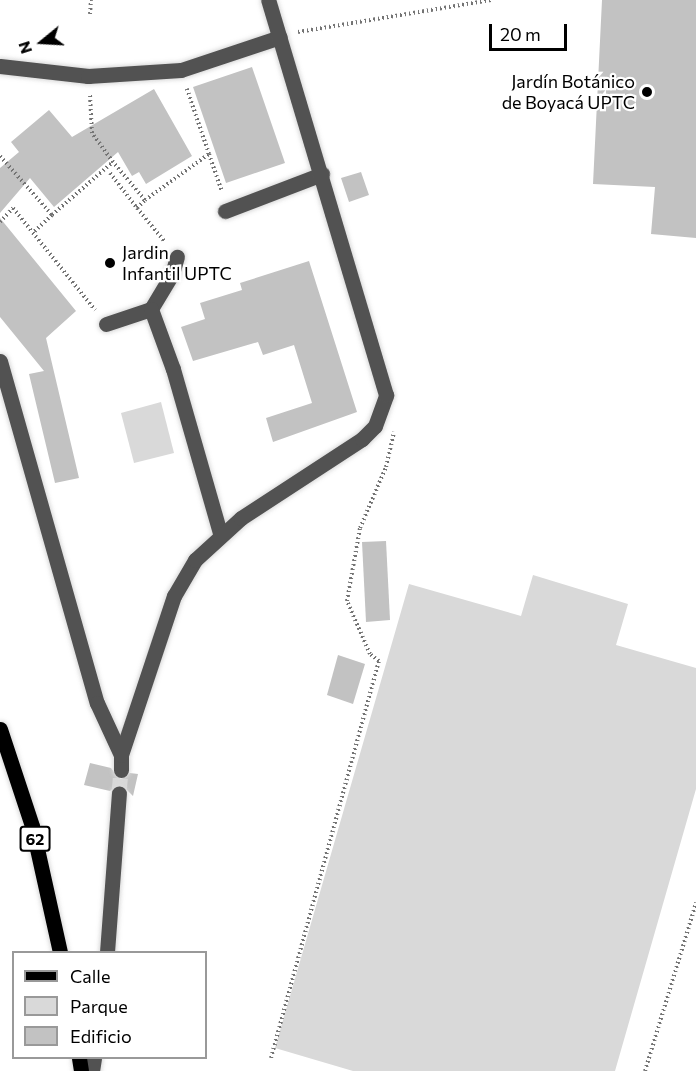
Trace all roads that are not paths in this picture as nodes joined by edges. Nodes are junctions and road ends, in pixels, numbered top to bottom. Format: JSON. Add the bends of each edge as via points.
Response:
{"nodes":[{"id":1,"x":268,"y":0,"type":"edge"},
{"id":2,"x":280,"y":37,"type":"junction"},
{"id":3,"x":0,"y":66,"type":"edge"},
{"id":4,"x":322,"y":174,"type":"junction"},
{"id":5,"x":225,"y":204,"type":"road end"},
{"id":6,"x":177,"y":256,"type":"road end"},
{"id":7,"x":151,"y":309,"type":"junction"},
{"id":8,"x":106,"y":324,"type":"road end"},
{"id":9,"x":0,"y":361,"type":"edge"},
{"id":10,"x":220,"y":533,"type":"junction"},
{"id":11,"x":0,"y":729,"type":"edge"},
{"id":12,"x":119,"y":793,"type":"tunnel mouth"},
{"id":13,"x":60,"y":951,"type":"edge"},
{"id":14,"x":107,"y":951,"type":"edge"}],
"edges":[{"from":1,"to":2,"type":"street"},
{"from":2,"to":3,"type":"street","via":[[181,70],[88,76]]},
{"from":2,"to":4,"type":"street"},
{"from":4,"to":5,"type":"street"},
{"from":4,"to":10,"type":"street","via":[[382,373],[383,411],[363,439]]},
{"from":6,"to":7,"type":"street","via":[[172,274]]},
{"from":7,"to":8,"type":"street"},
{"from":7,"to":10,"type":"street","via":[[173,369]]},
{"from":9,"to":10,"type":"street","via":[[97,703],[121,763],[174,596],[195,560]]},
{"from":11,"to":13,"type":"main road","number":"62","via":[[32,826]]},
{"from":12,"to":14,"type":"street"}]}
